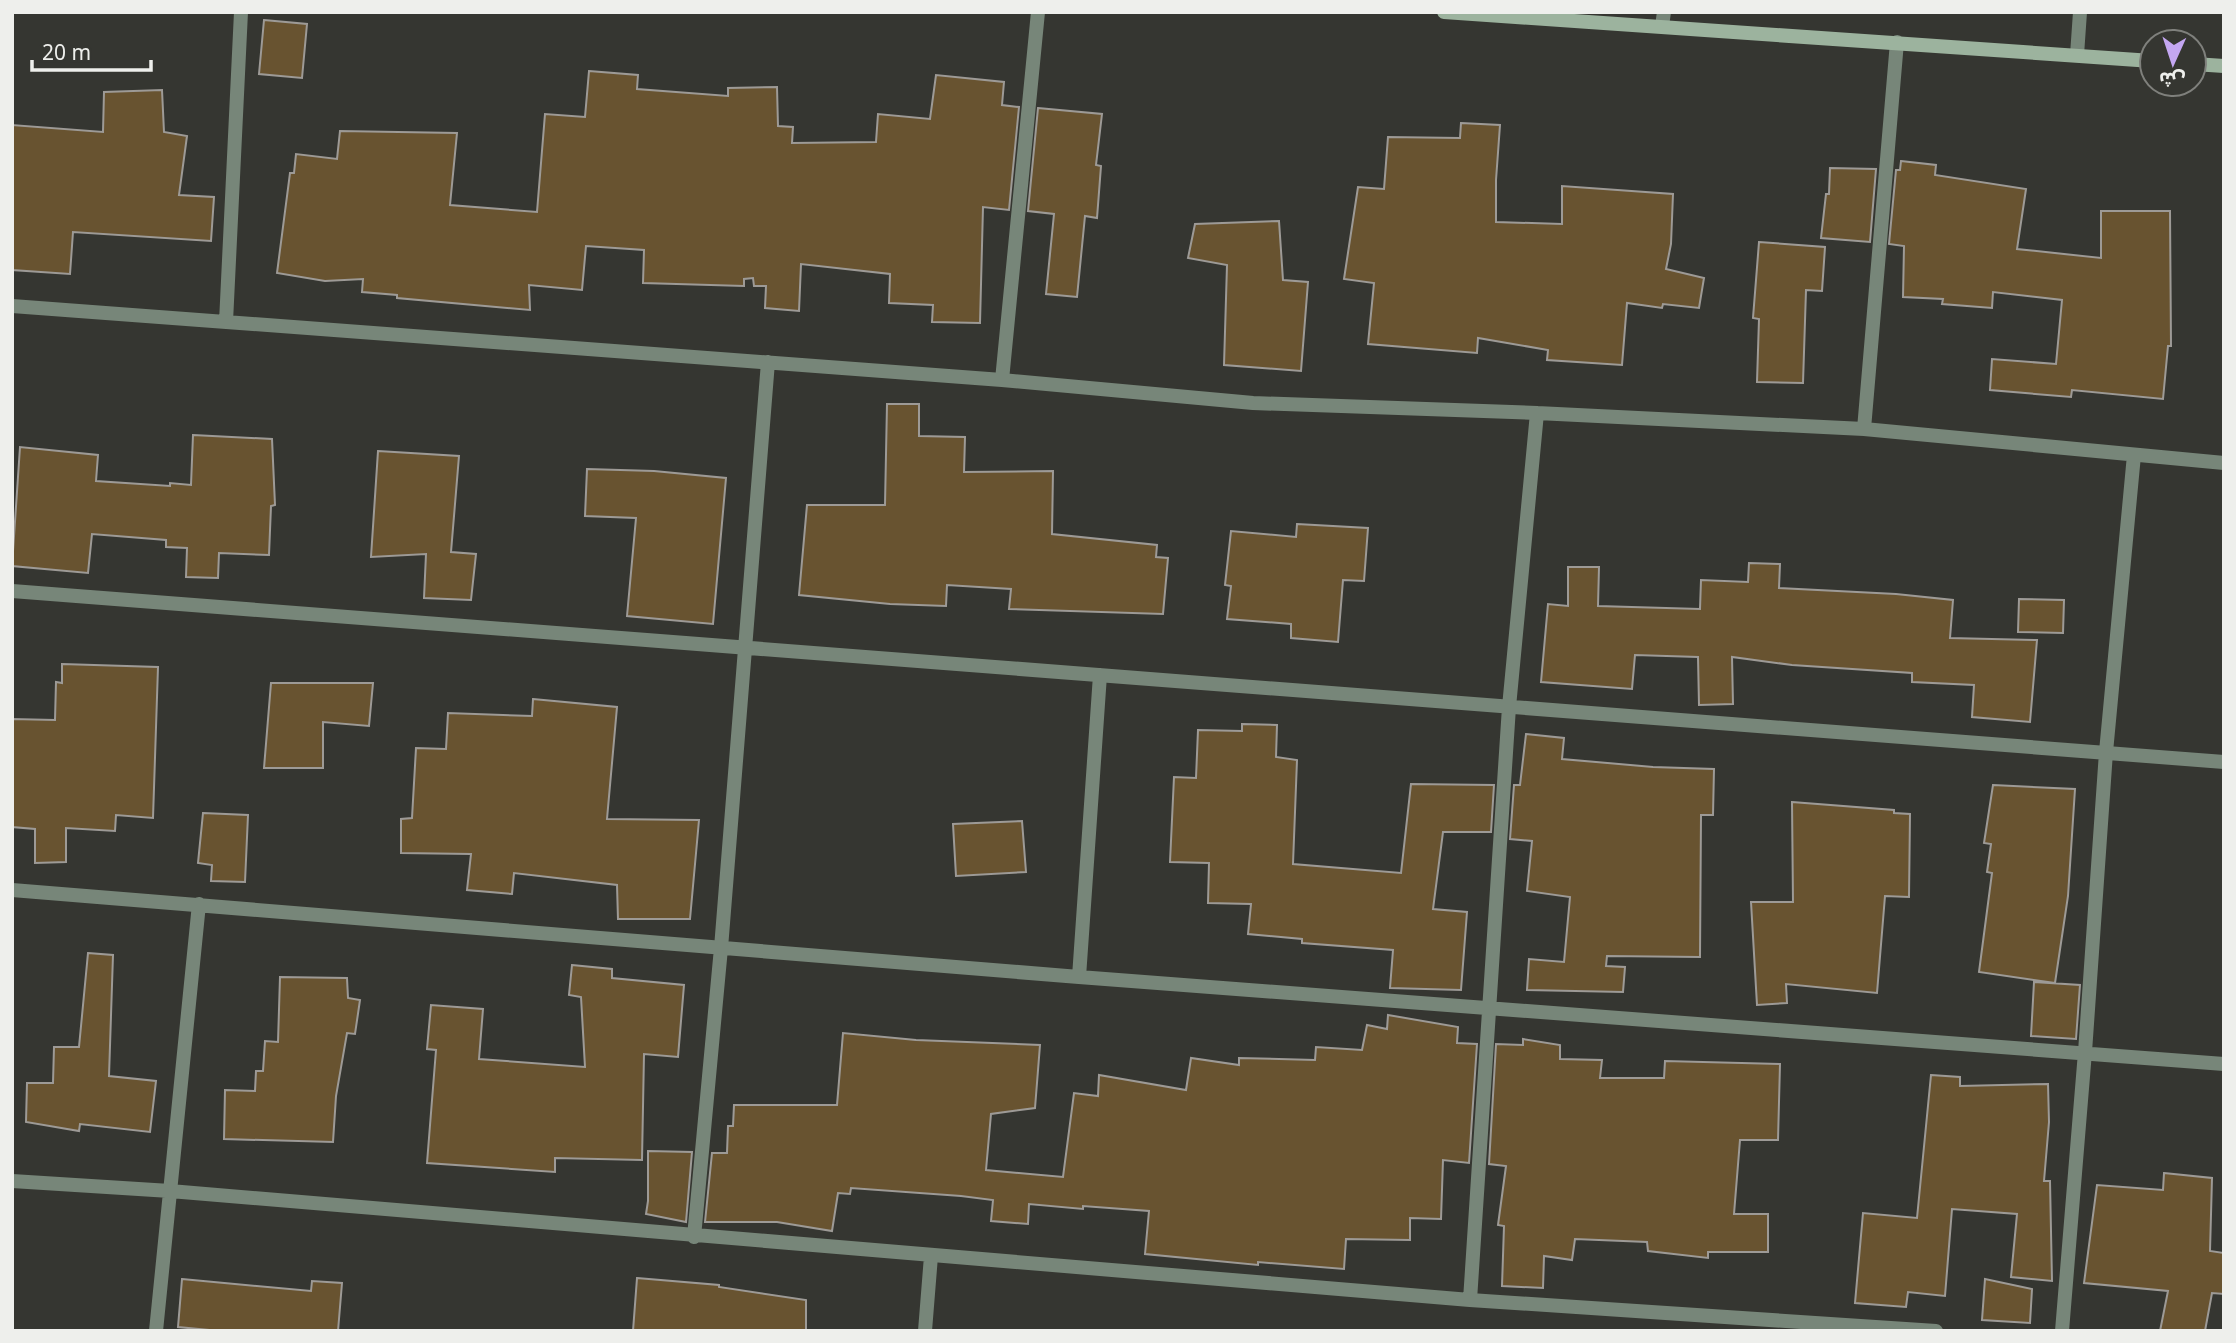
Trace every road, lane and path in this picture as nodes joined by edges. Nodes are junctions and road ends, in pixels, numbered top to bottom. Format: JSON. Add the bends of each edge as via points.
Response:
{"nodes":[{"id":1,"x":241,"y":12,"type":"edge"},
{"id":2,"x":1038,"y":12,"type":"edge"},
{"id":3,"x":1444,"y":12,"type":"edge"},
{"id":4,"x":2080,"y":12,"type":"edge"},
{"id":5,"x":1663,"y":19,"type":"edge"},
{"id":6,"x":1897,"y":42,"type":"junction"},
{"id":7,"x":2077,"y":55,"type":"junction"},
{"id":8,"x":2138,"y":60,"type":"edge"},
{"id":9,"x":12,"y":306,"type":"edge"},
{"id":10,"x":226,"y":322,"type":"junction"},
{"id":11,"x":768,"y":362,"type":"junction"},
{"id":12,"x":1002,"y":380,"type":"junction"},
{"id":13,"x":1537,"y":413,"type":"junction"},
{"id":14,"x":1864,"y":429,"type":"junction"},
{"id":15,"x":2134,"y":455,"type":"junction"},
{"id":16,"x":2224,"y":463,"type":"edge"},
{"id":17,"x":12,"y":591,"type":"edge"},
{"id":18,"x":745,"y":647,"type":"junction"},
{"id":19,"x":1100,"y":674,"type":"junction"},
{"id":20,"x":1509,"y":707,"type":"junction"},
{"id":21,"x":2106,"y":752,"type":"junction"},
{"id":22,"x":2224,"y":762,"type":"edge"},
{"id":23,"x":12,"y":890,"type":"edge"},
{"id":24,"x":200,"y":904,"type":"junction"},
{"id":25,"x":721,"y":948,"type":"junction"},
{"id":26,"x":1079,"y":977,"type":"junction"},
{"id":27,"x":1489,"y":1008,"type":"junction"},
{"id":28,"x":2085,"y":1052,"type":"junction"},
{"id":29,"x":2224,"y":1063,"type":"edge"},
{"id":30,"x":12,"y":1181,"type":"edge"},
{"id":31,"x":170,"y":1191,"type":"junction"},
{"id":32,"x":694,"y":1237,"type":"junction"},
{"id":33,"x":931,"y":1256,"type":"junction"},
{"id":34,"x":1470,"y":1300,"type":"junction"},
{"id":35,"x":1784,"y":1326,"type":"edge"},
{"id":36,"x":156,"y":1331,"type":"edge"},
{"id":37,"x":925,"y":1331,"type":"edge"},
{"id":38,"x":1936,"y":1331,"type":"edge"},
{"id":39,"x":2062,"y":1331,"type":"edge"}],
"edges":[{"from":1,"to":10,"type":"street"},
{"from":2,"to":12,"type":"street"},
{"from":3,"to":5,"type":"main road"},
{"from":4,"to":7,"type":"street"},
{"from":5,"to":6,"type":"main road"},
{"from":6,"to":7,"type":"main road"},
{"from":6,"to":14,"type":"street"},
{"from":7,"to":8,"type":"main road"},
{"from":9,"to":10,"type":"street"},
{"from":10,"to":11,"type":"street"},
{"from":11,"to":12,"type":"street"},
{"from":11,"to":18,"type":"street"},
{"from":12,"to":13,"type":"street","via":[[1253,403]]},
{"from":13,"to":14,"type":"street"},
{"from":13,"to":20,"type":"street"},
{"from":14,"to":15,"type":"street"},
{"from":15,"to":16,"type":"street"},
{"from":15,"to":21,"type":"street"},
{"from":17,"to":18,"type":"street"},
{"from":18,"to":19,"type":"street"},
{"from":18,"to":25,"type":"street"},
{"from":19,"to":20,"type":"street"},
{"from":19,"to":26,"type":"street"},
{"from":20,"to":21,"type":"street"},
{"from":20,"to":27,"type":"street"},
{"from":21,"to":22,"type":"street"},
{"from":21,"to":28,"type":"street"},
{"from":23,"to":24,"type":"street"},
{"from":24,"to":25,"type":"street"},
{"from":24,"to":31,"type":"street"},
{"from":25,"to":26,"type":"street"},
{"from":25,"to":32,"type":"street"},
{"from":26,"to":27,"type":"street"},
{"from":27,"to":28,"type":"street"},
{"from":27,"to":34,"type":"street"},
{"from":28,"to":29,"type":"street"},
{"from":28,"to":39,"type":"street"},
{"from":30,"to":31,"type":"street"},
{"from":31,"to":32,"type":"street"},
{"from":31,"to":36,"type":"street"},
{"from":32,"to":33,"type":"street"},
{"from":33,"to":34,"type":"street"},
{"from":33,"to":37,"type":"street"},
{"from":34,"to":35,"type":"street"},
{"from":35,"to":38,"type":"street"}]}
